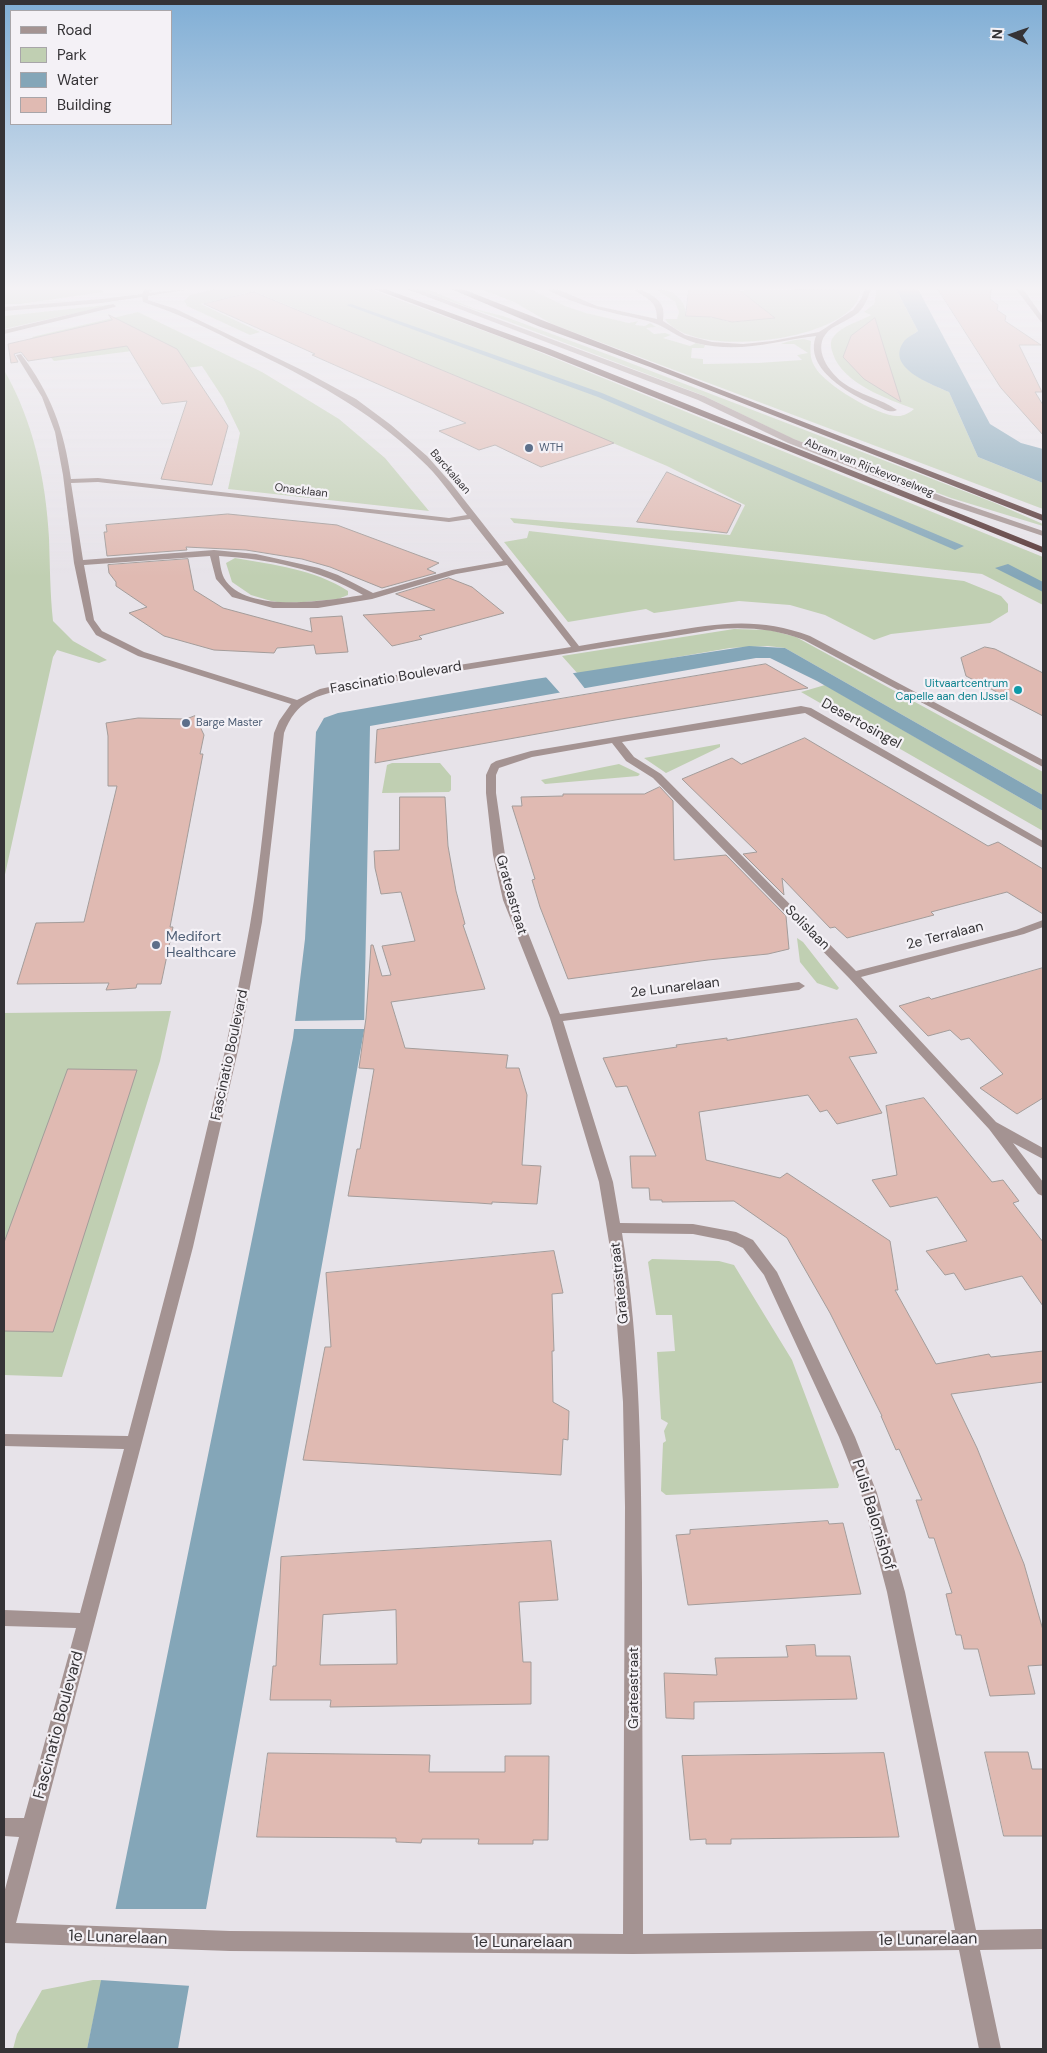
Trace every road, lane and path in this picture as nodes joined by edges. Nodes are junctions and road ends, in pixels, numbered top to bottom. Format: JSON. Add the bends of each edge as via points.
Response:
{"nodes":[{"id":1,"x":39,"y":385,"type":"edge"},
{"id":2,"x":325,"y":385,"type":"edge"},
{"id":3,"x":631,"y":385,"type":"edge"},
{"id":4,"x":667,"y":385,"type":"edge"},
{"id":5,"x":703,"y":385,"type":"edge"},
{"id":6,"x":840,"y":385,"type":"edge"},
{"id":7,"x":893,"y":410,"type":"dead end"},
{"id":8,"x":67,"y":481,"type":"junction"},
{"id":9,"x":473,"y":516,"type":"junction"},
{"id":10,"x":1043,"y":518,"type":"edge"},
{"id":11,"x":1043,"y":534,"type":"edge"},
{"id":12,"x":1043,"y":550,"type":"edge"},
{"id":13,"x":214,"y":553,"type":"junction"},
{"id":14,"x":509,"y":562,"type":"junction"},
{"id":15,"x":78,"y":563,"type":"junction"},
{"id":16,"x":372,"y":596,"type":"junction"},
{"id":17,"x":577,"y":649,"type":"junction"},
{"id":18,"x":298,"y":703,"type":"junction"},
{"id":19,"x":615,"y":740,"type":"junction"},
{"id":20,"x":1043,"y":764,"type":"edge"},
{"id":21,"x":1043,"y":845,"type":"edge"},
{"id":22,"x":1043,"y":923,"type":"edge"},
{"id":23,"x":852,"y":975,"type":"junction"},
{"id":24,"x":799,"y":986,"type":"dead end"},
{"id":25,"x":556,"y":1018,"type":"junction"},
{"id":26,"x":992,"y":1125,"type":"junction"},
{"id":27,"x":1043,"y":1154,"type":"edge"},
{"id":28,"x":1043,"y":1191,"type":"edge"},
{"id":29,"x":614,"y":1228,"type":"junction"},
{"id":30,"x":4,"y":1440,"type":"edge"},
{"id":31,"x":134,"y":1443,"type":"junction"},
{"id":32,"x":4,"y":1618,"type":"edge"},
{"id":33,"x":86,"y":1621,"type":"junction"},
{"id":34,"x":4,"y":1827,"type":"edge"},
{"id":35,"x":32,"y":1828,"type":"junction"},
{"id":36,"x":4,"y":1931,"type":"edge"},
{"id":37,"x":1043,"y":1939,"type":"edge"},
{"id":38,"x":967,"y":1940,"type":"junction"},
{"id":39,"x":633,"y":1944,"type":"junction"},
{"id":40,"x":990,"y":2049,"type":"edge"}],
"edges":[{"from":1,"to":8,"type":"street","via":[[60,441]]},
{"from":2,"to":9,"type":"street","name":"Barckalaan","via":[[354,401],[418,453]]},
{"from":3,"to":12,"type":"highway","name":"Abram van Rijckevorselweg"},
{"from":4,"to":11,"type":"street","name":"Abram van Rijckevorselweg","via":[[791,441]]},
{"from":5,"to":10,"type":"highway","name":"Abram van Rijckevorselweg"},
{"from":6,"to":7,"type":"street"},
{"from":8,"to":9,"type":"street","name":"Onacklaan","via":[[98,480],[449,520]]},
{"from":8,"to":15,"type":"street"},
{"from":9,"to":14,"type":"street"},
{"from":13,"to":15,"type":"street"},
{"from":13,"to":16,"type":"street","via":[[272,558],[309,568],[347,580]]},
{"from":13,"to":16,"type":"street","via":[[220,579],[235,595],[273,605],[318,605]]},
{"from":14,"to":16,"type":"street","via":[[455,572]]},
{"from":14,"to":17,"type":"street"},
{"from":15,"to":18,"type":"street","via":[[90,620],[99,633],[141,654]]},
{"from":17,"to":18,"type":"street","name":"Fascinatio Boulevard","via":[[327,690]]},
{"from":17,"to":20,"type":"street","name":"Fascinatio Boulevard","via":[[718,626],[764,625],[784,629]]},
{"from":18,"to":31,"type":"street","name":"Fascinatio Boulevard","via":[[289,710],[278,734],[256,922],[240,1018],[186,1247]]},
{"from":19,"to":21,"type":"street","name":"Desertosingel","via":[[808,710]]},
{"from":19,"to":23,"type":"street","name":"Solislaan","via":[[630,758],[657,776]]},
{"from":19,"to":25,"type":"street","name":"Grateastraat","via":[[506,761],[495,766],[491,775],[502,876]]},
{"from":22,"to":23,"type":"street","name":"2e Terralaan","via":[[1020,932]]},
{"from":23,"to":26,"type":"street","name":"Solislaan"},
{"from":24,"to":25,"type":"street","name":"2e Lunarelaan"},
{"from":25,"to":29,"type":"street","name":"Grateastraat","via":[[597,1149]]},
{"from":26,"to":27,"type":"street","name":"Solislaan"},
{"from":26,"to":28,"type":"street","name":"Solislaan"},
{"from":29,"to":38,"type":"street","name":"Pulsi Balonishof","via":[[692,1228],[732,1236],[748,1244],[770,1272],[847,1437],[884,1541]]},
{"from":29,"to":39,"type":"street","name":"Grateastraat","via":[[631,1410]]},
{"from":30,"to":31,"type":"street"},
{"from":31,"to":33,"type":"street","name":"Fascinatio Boulevard"},
{"from":32,"to":33,"type":"street"},
{"from":33,"to":35,"type":"street","name":"Fascinatio Boulevard"},
{"from":34,"to":35,"type":"street"},
{"from":35,"to":36,"type":"street","name":"Fascinatio Boulevard"},
{"from":36,"to":39,"type":"street","name":"1e Lunarelaan","via":[[230,1942]]},
{"from":37,"to":38,"type":"street","name":"1e Lunarelaan"},
{"from":38,"to":39,"type":"street","name":"1e Lunarelaan"},
{"from":38,"to":40,"type":"street","name":"Pulsi Balonishof"}]}
